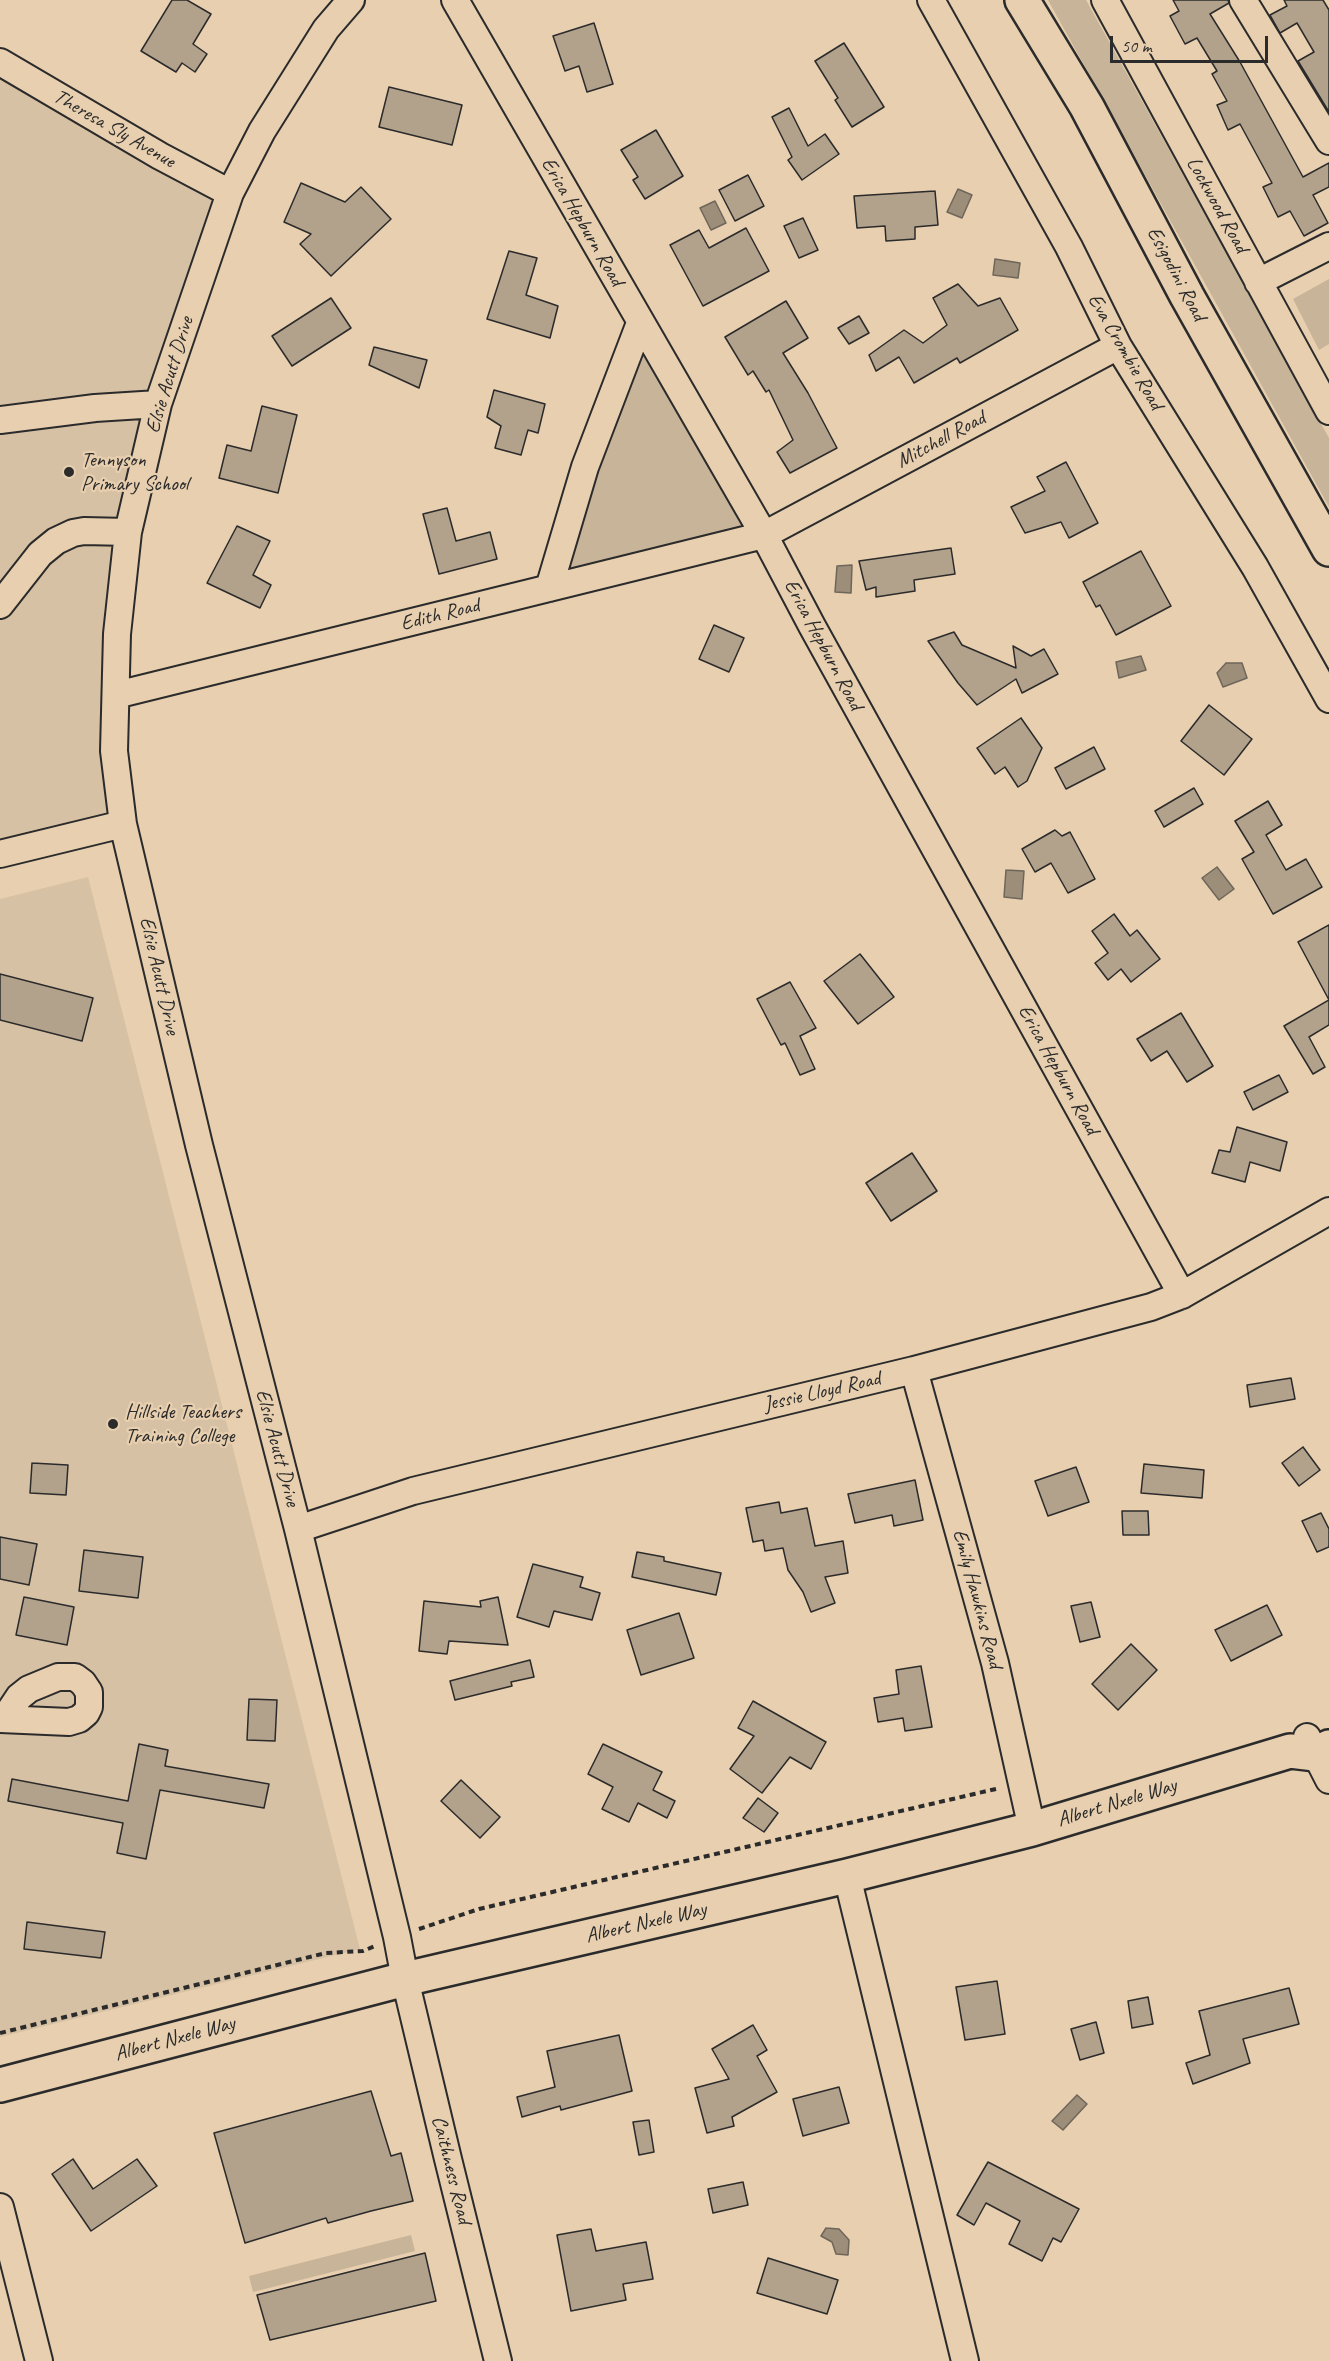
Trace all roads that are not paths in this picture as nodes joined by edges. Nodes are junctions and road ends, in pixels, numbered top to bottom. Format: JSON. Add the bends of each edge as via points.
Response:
{"nodes":[{"id":1,"x":351,"y":0,"type":"edge"},
{"id":2,"x":455,"y":0,"type":"edge"},
{"id":3,"x":932,"y":0,"type":"edge"},
{"id":4,"x":1022,"y":0,"type":"edge"},
{"id":5,"x":1105,"y":0,"type":"edge"},
{"id":6,"x":1243,"y":0,"type":"edge"},
{"id":7,"x":0,"y":62,"type":"edge"},
{"id":8,"x":1329,"y":141,"type":"edge"},
{"id":9,"x":230,"y":193,"type":"junction"},
{"id":10,"x":1329,"y":246,"type":"edge"},
{"id":11,"x":1258,"y":282,"type":"junction"},
{"id":12,"x":640,"y":323,"type":"junction"},
{"id":13,"x":1118,"y":346,"type":"junction"},
{"id":14,"x":158,"y":404,"type":"junction"},
{"id":15,"x":1329,"y":411,"type":"edge"},
{"id":16,"x":0,"y":420,"type":"edge"},
{"id":17,"x":128,"y":532,"type":"junction"},
{"id":18,"x":764,"y":535,"type":"junction"},
{"id":19,"x":1329,"y":549,"type":"edge"},
{"id":20,"x":549,"y":588,"type":"junction"},
{"id":21,"x":0,"y":605,"type":"edge"},
{"id":22,"x":116,"y":695,"type":"junction"},
{"id":23,"x":1329,"y":699,"type":"edge"},
{"id":24,"x":123,"y":824,"type":"junction"},
{"id":25,"x":0,"y":854,"type":"edge"},
{"id":26,"x":1329,"y":1211,"type":"edge"},
{"id":27,"x":1182,"y":1295,"type":"junction"},
{"id":28,"x":914,"y":1370,"type":"junction"},
{"id":29,"x":298,"y":1529,"type":"junction"},
{"id":30,"x":1317,"y":1749,"type":"edge"},
{"id":31,"x":1032,"y":1829,"type":"junction"},
{"id":32,"x":847,"y":1876,"type":"junction"},
{"id":33,"x":405,"y":1979,"type":"junction"},
{"id":34,"x":0,"y":2085,"type":"edge"},
{"id":35,"x":0,"y":2207,"type":"edge"},
{"id":36,"x":39,"y":2361,"type":"edge"},
{"id":37,"x":498,"y":2361,"type":"edge"},
{"id":38,"x":965,"y":2361,"type":"edge"}],
"edges":[{"from":1,"to":9,"type":"street","name":"Elsie Acutt Drive","via":[[326,29],[261,131]]},
{"from":2,"to":12,"type":"street","name":"Erica Hepburn Road"},
{"from":3,"to":13,"type":"street","name":"Eva Crombie Road","via":[[1063,237]]},
{"from":4,"to":19,"type":"main road","name":"Esigodini Road","via":[[1087,107],[1187,296]]},
{"from":5,"to":11,"type":"street","name":"Lockwood Road"},
{"from":6,"to":8,"type":"street"},
{"from":7,"to":9,"type":"street","name":"Theresa Sly Avenue"},
{"from":9,"to":14,"type":"street","name":"Elsie Acutt Drive"},
{"from":10,"to":11,"type":"street"},
{"from":11,"to":15,"type":"street","name":"Lockwood Road"},
{"from":12,"to":18,"type":"street","name":"Erica Hepburn Road"},
{"from":12,"to":20,"type":"street","via":[[585,467]]},
{"from":13,"to":18,"type":"street","name":"Mitchell Road"},
{"from":13,"to":23,"type":"street","name":"Eva Crombie Road","via":[[1255,567]]},
{"from":14,"to":16,"type":"street"},
{"from":14,"to":17,"type":"street","name":"Elsie Acutt Drive"},
{"from":17,"to":21,"type":"street","via":[[84,531],[56,540]]},
{"from":17,"to":22,"type":"street","name":"Elsie Acutt Drive","via":[[117,634]]},
{"from":18,"to":20,"type":"street","name":"Edith Road"},
{"from":18,"to":27,"type":"street","name":"Erica Hepburn Road"},
{"from":20,"to":22,"type":"street","name":"Edith Road"},
{"from":22,"to":24,"type":"street","name":"Elsie Acutt Drive","via":[[114,751]]},
{"from":24,"to":25,"type":"street"},
{"from":24,"to":29,"type":"street","name":"Elsie Acutt Drive","via":[[199,1145]]},
{"from":26,"to":27,"type":"street","name":"Jessie Lloyd Road"},
{"from":27,"to":28,"type":"street","name":"Jessie Lloyd Road","via":[[1134,1312]]},
{"from":28,"to":29,"type":"street","name":"Jessie Lloyd Road","via":[[413,1491]]},
{"from":28,"to":31,"type":"street","name":"Emily Hawkins Road","via":[[995,1663]]},
{"from":29,"to":33,"type":"street","name":"Elsie Acutt Drive"},
{"from":30,"to":31,"type":"main road","name":"Albert Nxele Way"},
{"from":31,"to":32,"type":"main road","name":"Albert Nxele Way"},
{"from":32,"to":33,"type":"main road","name":"Albert Nxele Way"},
{"from":32,"to":38,"type":"street"},
{"from":33,"to":34,"type":"main road","name":"Albert Nxele Way"},
{"from":33,"to":37,"type":"street","name":"Caithness Road"},
{"from":35,"to":36,"type":"street"}]}
